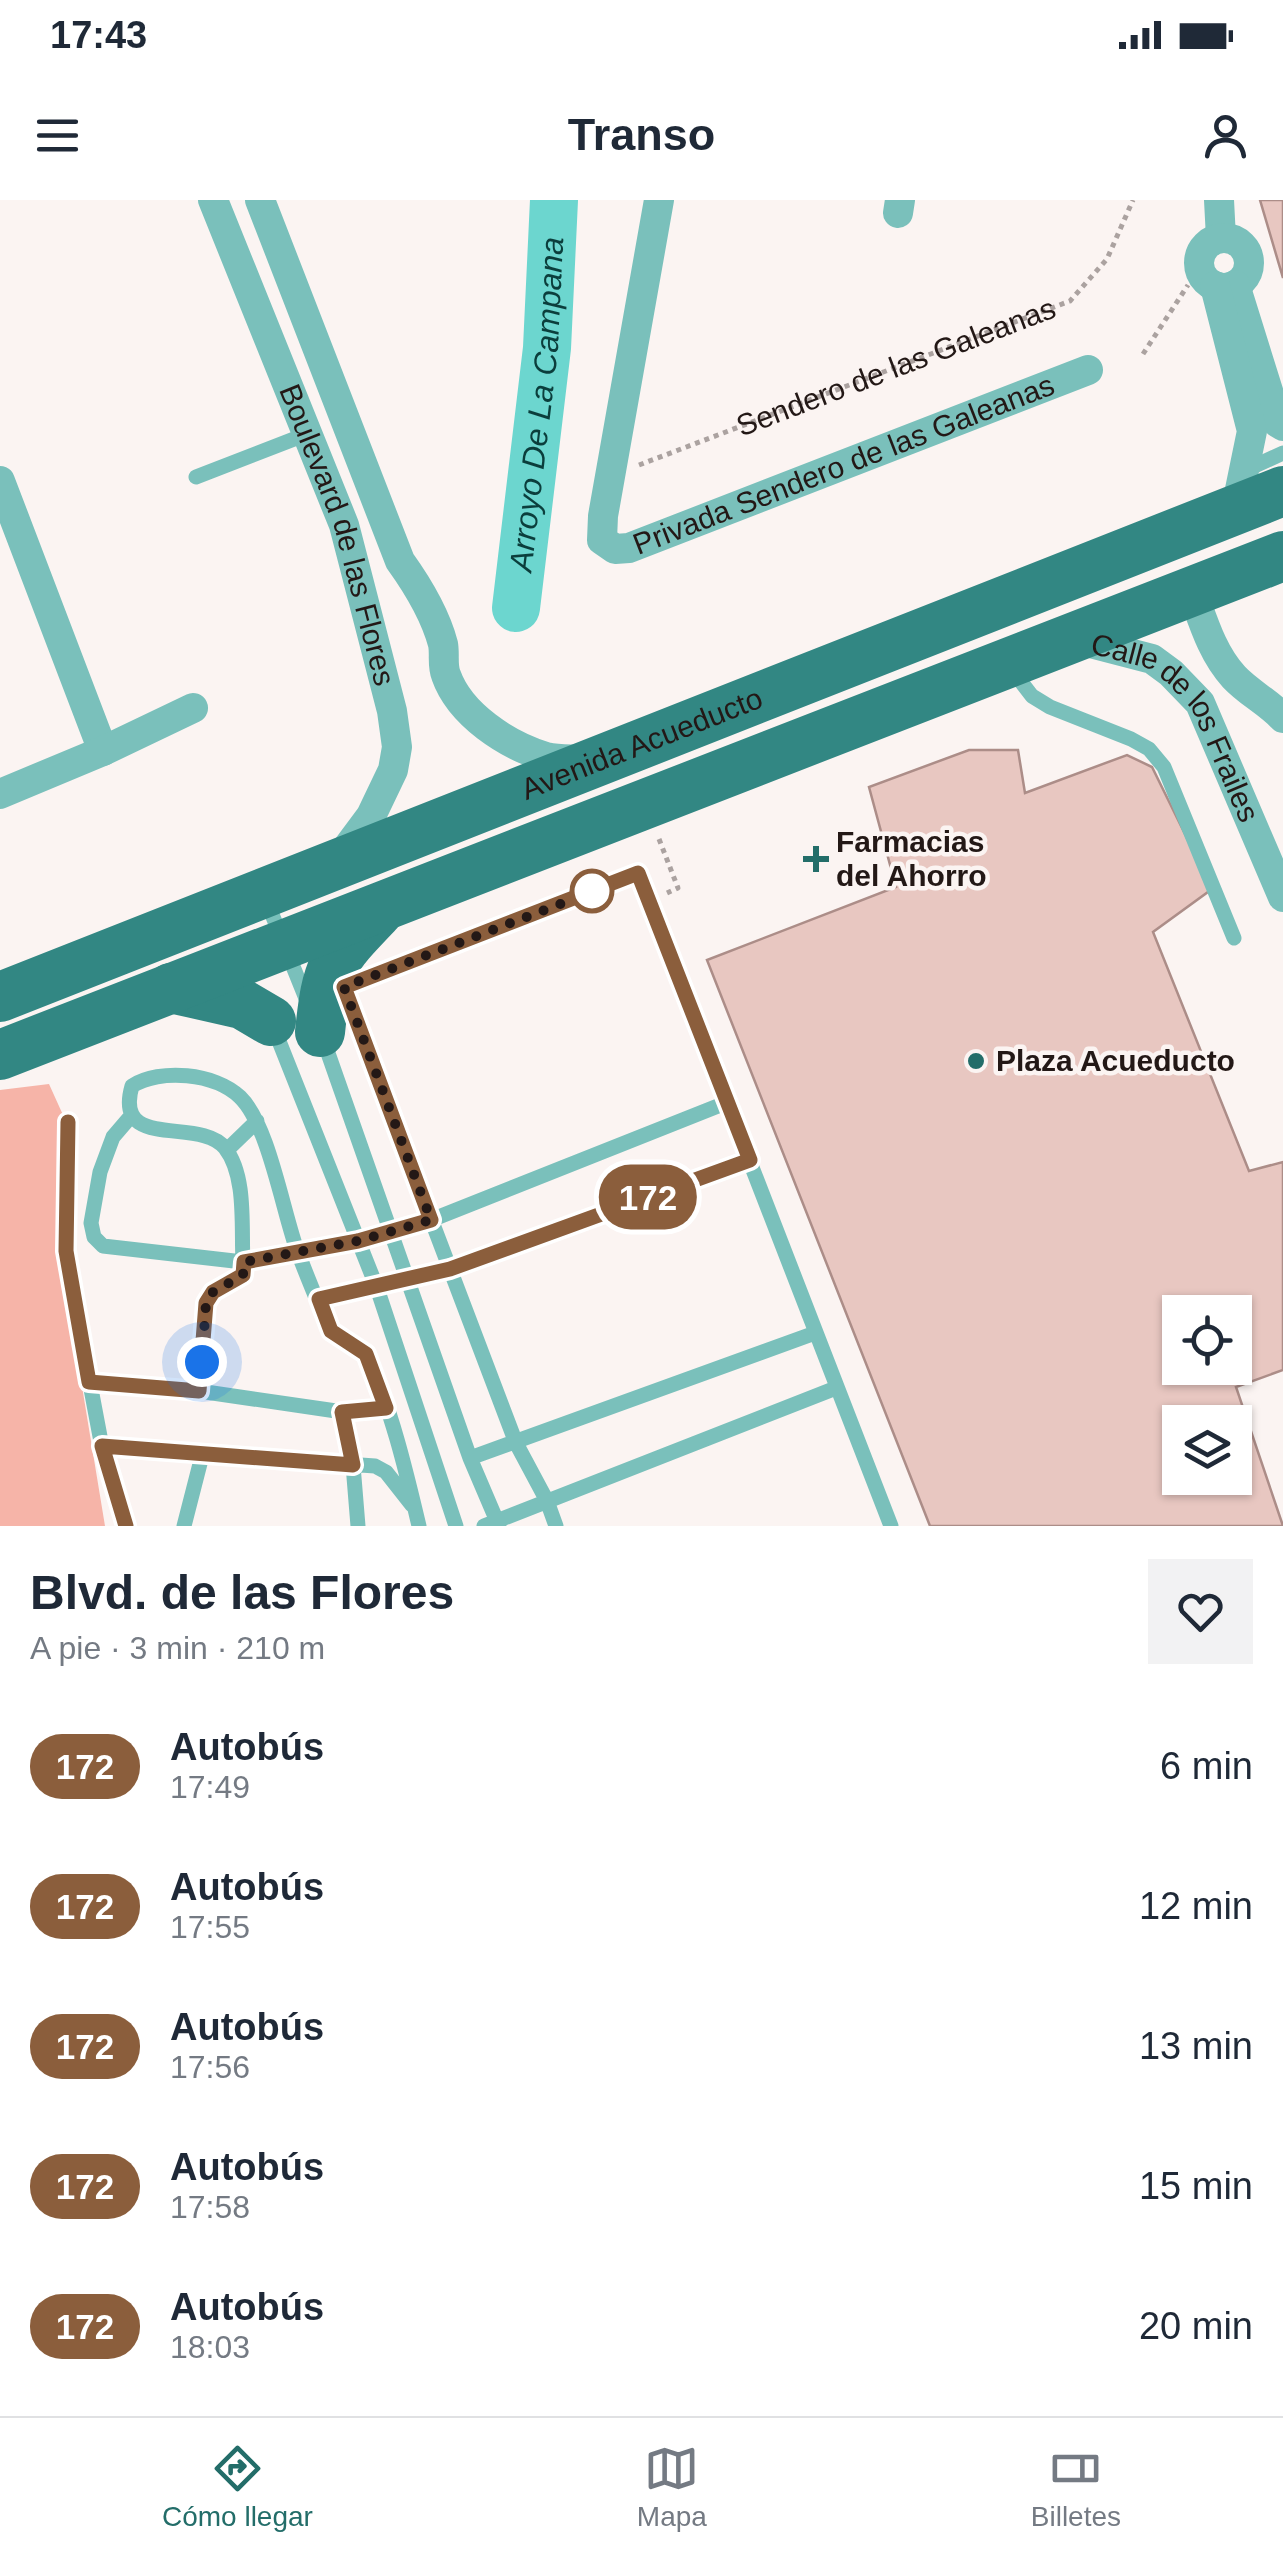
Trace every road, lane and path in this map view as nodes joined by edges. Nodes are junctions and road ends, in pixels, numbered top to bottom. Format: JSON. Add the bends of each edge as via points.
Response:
{"nodes":[{"id":1,"x":213,"y":200,"type":"edge"},
{"id":2,"x":260,"y":200,"type":"edge"},
{"id":3,"x":658,"y":200,"type":"edge"},
{"id":4,"x":1133,"y":200,"type":"edge"},
{"id":5,"x":1219,"y":200,"type":"edge"},
{"id":6,"x":1221,"y":238,"type":"junction"},
{"id":7,"x":1217,"y":281,"type":"junction"},
{"id":8,"x":1144,"y":354,"type":"dead end"},
{"id":9,"x":1088,"y":370,"type":"dead end"},
{"id":10,"x":336,"y":396,"type":"junction"},
{"id":11,"x":302,"y":422,"type":"junction"},
{"id":12,"x":1274,"y":433,"type":"edge"},
{"id":13,"x":196,"y":477,"type":"dead end"},
{"id":14,"x":610,"y":477,"type":"junction"},
{"id":15,"x":0,"y":481,"type":"edge"},
{"id":16,"x":1255,"y":490,"type":"edge"},
{"id":17,"x":1283,"y":556,"type":"edge"},
{"id":18,"x":1192,"y":591,"type":"junction"},
{"id":19,"x":1072,"y":638,"type":"junction"},
{"id":20,"x":1007,"y":663,"type":"junction"},
{"id":21,"x":193,"y":708,"type":"dead end"},
{"id":22,"x":1283,"y":718,"type":"edge"},
{"id":23,"x":102,"y":752,"type":"junction"},
{"id":24,"x":598,"y":761,"type":"junction"},
{"id":25,"x":0,"y":794,"type":"edge"},
{"id":26,"x":666,"y":857,"type":"dead end"},
{"id":27,"x":335,"y":864,"type":"junction"},
{"id":28,"x":1283,"y":897,"type":"edge"},
{"id":29,"x":650,"y":900,"type":"junction"},
{"id":30,"x":386,"y":904,"type":"junction"},
{"id":31,"x":1234,"y":938,"type":"dead end"},
{"id":32,"x":253,"y":949,"type":"junction"},
{"id":33,"x":171,"y":988,"type":"junction"},
{"id":34,"x":0,"y":997,"type":"edge"},
{"id":35,"x":320,"y":1032,"type":"junction"},
{"id":36,"x":0,"y":1055,"type":"edge"},
{"id":37,"x":728,"y":1102,"type":"junction"},
{"id":38,"x":131,"y":1116,"type":"junction"},
{"id":39,"x":257,"y":1121,"type":"junction"},
{"id":40,"x":68,"y":1122,"type":"dead end"},
{"id":41,"x":227,"y":1150,"type":"junction"},
{"id":42,"x":750,"y":1160,"type":"junction"},
{"id":43,"x":431,"y":1220,"type":"junction"},
{"id":44,"x":393,"y":1232,"type":"junction"},
{"id":45,"x":358,"y":1241,"type":"junction"},
{"id":46,"x":298,"y":1254,"type":"junction"},
{"id":47,"x":244,"y":1262,"type":"junction"},
{"id":48,"x":450,"y":1269,"type":"junction"},
{"id":49,"x":409,"y":1281,"type":"junction"},
{"id":50,"x":377,"y":1288,"type":"junction"},
{"id":51,"x":319,"y":1299,"type":"junction"},
{"id":52,"x":815,"y":1332,"type":"junction"},
{"id":53,"x":89,"y":1382,"type":"junction"},
{"id":54,"x":836,"y":1388,"type":"junction"},
{"id":55,"x":199,"y":1391,"type":"junction"},
{"id":56,"x":386,"y":1408,"type":"junction"},
{"id":57,"x":342,"y":1412,"type":"junction"},
{"id":58,"x":516,"y":1443,"type":"junction"},
{"id":59,"x":102,"y":1446,"type":"junction"},
{"id":60,"x":203,"y":1452,"type":"junction"},
{"id":61,"x":470,"y":1458,"type":"junction"},
{"id":62,"x":353,"y":1465,"type":"junction"},
{"id":63,"x":547,"y":1501,"type":"junction"},
{"id":64,"x":414,"y":1508,"type":"junction"},
{"id":65,"x":493,"y":1524,"type":"edge"},
{"id":66,"x":126,"y":1526,"type":"edge"},
{"id":67,"x":184,"y":1526,"type":"edge"},
{"id":68,"x":358,"y":1526,"type":"edge"},
{"id":69,"x":418,"y":1526,"type":"edge"},
{"id":70,"x":456,"y":1526,"type":"edge"},
{"id":71,"x":556,"y":1526,"type":"edge"},
{"id":72,"x":891,"y":1526,"type":"edge"}],
"edges":[{"from":1,"to":11,"type":"street","name":"Boulevard de las Flores"},
{"from":2,"to":10,"type":"street","name":"Boulevard de las Flores"},
{"from":3,"to":14,"type":"street"},
{"from":4,"to":14,"type":"path","name":"Sendero de las Galeanas","via":[[1108,259],[1070,302]]},
{"from":5,"to":6,"type":"street"},
{"from":6,"to":7,"type":"street","via":[[1201,254]]},
{"from":6,"to":7,"type":"street","via":[[1238,242],[1248,256],[1247,274]]},
{"from":7,"to":8,"type":"path","via":[[1188,285]]},
{"from":7,"to":12,"type":"street"},
{"from":9,"to":14,"type":"street","name":"Privada Sendero de las Galeanas","via":[[629,548],[614,549],[602,540]]},
{"from":10,"to":11,"type":"street"},
{"from":10,"to":24,"type":"street","name":"Boulevard de las Flores","via":[[400,561],[428,656],[479,721],[512,742],[548,758]]},
{"from":11,"to":13,"type":"lane"},
{"from":11,"to":27,"type":"street","name":"Boulevard de las Flores","via":[[344,526],[397,747],[384,794]]},
{"from":12,"to":16,"type":"street"},
{"from":15,"to":23,"type":"street"},
{"from":16,"to":24,"type":"main road","name":"Avenida Acueducto"},
{"from":17,"to":18,"type":"main road","name":"Avenida Acueducto"},
{"from":18,"to":19,"type":"main road","name":"Avenida Acueducto"},
{"from":18,"to":22,"type":"street","via":[[1211,642],[1232,674]]},
{"from":19,"to":20,"type":"main road","name":"Avenida Acueducto"},
{"from":19,"to":28,"type":"street","name":"Calle de los Frailes","via":[[1152,659],[1200,703]]},
{"from":20,"to":30,"type":"main road","name":"Avenida Acueducto"},
{"from":20,"to":31,"type":"lane","via":[[1032,696],[1131,740],[1164,767]]},
{"from":21,"to":23,"type":"street"},
{"from":23,"to":25,"type":"street"},
{"from":24,"to":27,"type":"main road","name":"Avenida Acueducto"},
{"from":26,"to":29,"type":"path","via":[[678,888]]},
{"from":27,"to":32,"type":"main road","name":"Avenida Acueducto"},
{"from":29,"to":37,"type":"lane"},
{"from":29,"to":43,"type":"lane","via":[[638,873],[344,987]]},
{"from":30,"to":32,"type":"main road","name":"Avenida Acueducto"},
{"from":30,"to":35,"type":"main road","via":[[340,951],[325,982]]},
{"from":32,"to":33,"type":"main road","name":"Avenida Acueducto"},
{"from":32,"to":33,"type":"main road","via":[[242,1004]]},
{"from":32,"to":34,"type":"main road","name":"Avenida Acueducto"},
{"from":32,"to":35,"type":"lane"},
{"from":32,"to":45,"type":"lane"},
{"from":33,"to":36,"type":"main road","name":"Avenida Acueducto"},
{"from":35,"to":44,"type":"lane"},
{"from":37,"to":42,"type":"lane"},
{"from":37,"to":43,"type":"lane"},
{"from":38,"to":39,"type":"lane","via":[[132,1086],[189,1076],[240,1096]]},
{"from":38,"to":41,"type":"lane","via":[[143,1125],[216,1139]]},
{"from":38,"to":47,"type":"lane","via":[[113,1136],[100,1172],[94,1237],[104,1246]]},
{"from":39,"to":41,"type":"lane"},
{"from":39,"to":46,"type":"lane"},
{"from":40,"to":53,"type":"lane","via":[[66,1251]]},
{"from":41,"to":47,"type":"lane","via":[[237,1177]]},
{"from":42,"to":48,"type":"lane"},
{"from":42,"to":52,"type":"lane"},
{"from":43,"to":44,"type":"lane"},
{"from":43,"to":48,"type":"lane"},
{"from":44,"to":45,"type":"lane"},
{"from":44,"to":49,"type":"lane"},
{"from":45,"to":46,"type":"lane"},
{"from":45,"to":50,"type":"lane"},
{"from":46,"to":47,"type":"lane"},
{"from":46,"to":51,"type":"lane"},
{"from":47,"to":55,"type":"lane","via":[[243,1275],[206,1303]]},
{"from":48,"to":49,"type":"lane"},
{"from":48,"to":58,"type":"lane"},
{"from":49,"to":50,"type":"lane"},
{"from":49,"to":61,"type":"lane"},
{"from":50,"to":51,"type":"lane"},
{"from":50,"to":70,"type":"lane"},
{"from":51,"to":56,"type":"lane","via":[[331,1331],[366,1354]]},
{"from":52,"to":54,"type":"lane"},
{"from":52,"to":58,"type":"lane"},
{"from":53,"to":55,"type":"lane"},
{"from":53,"to":59,"type":"lane"},
{"from":54,"to":63,"type":"lane"},
{"from":54,"to":72,"type":"lane"},
{"from":55,"to":57,"type":"lane"},
{"from":56,"to":57,"type":"lane"},
{"from":56,"to":64,"type":"lane"},
{"from":57,"to":62,"type":"lane"},
{"from":58,"to":61,"type":"lane"},
{"from":58,"to":63,"type":"lane"},
{"from":59,"to":60,"type":"lane"},
{"from":59,"to":66,"type":"lane"},
{"from":60,"to":62,"type":"lane"},
{"from":60,"to":67,"type":"lane"},
{"from":61,"to":65,"type":"lane"},
{"from":62,"to":64,"type":"lane","via":[[386,1472]]},
{"from":62,"to":68,"type":"lane"},
{"from":63,"to":65,"type":"lane"},
{"from":63,"to":71,"type":"lane"},
{"from":64,"to":69,"type":"lane"}]}
